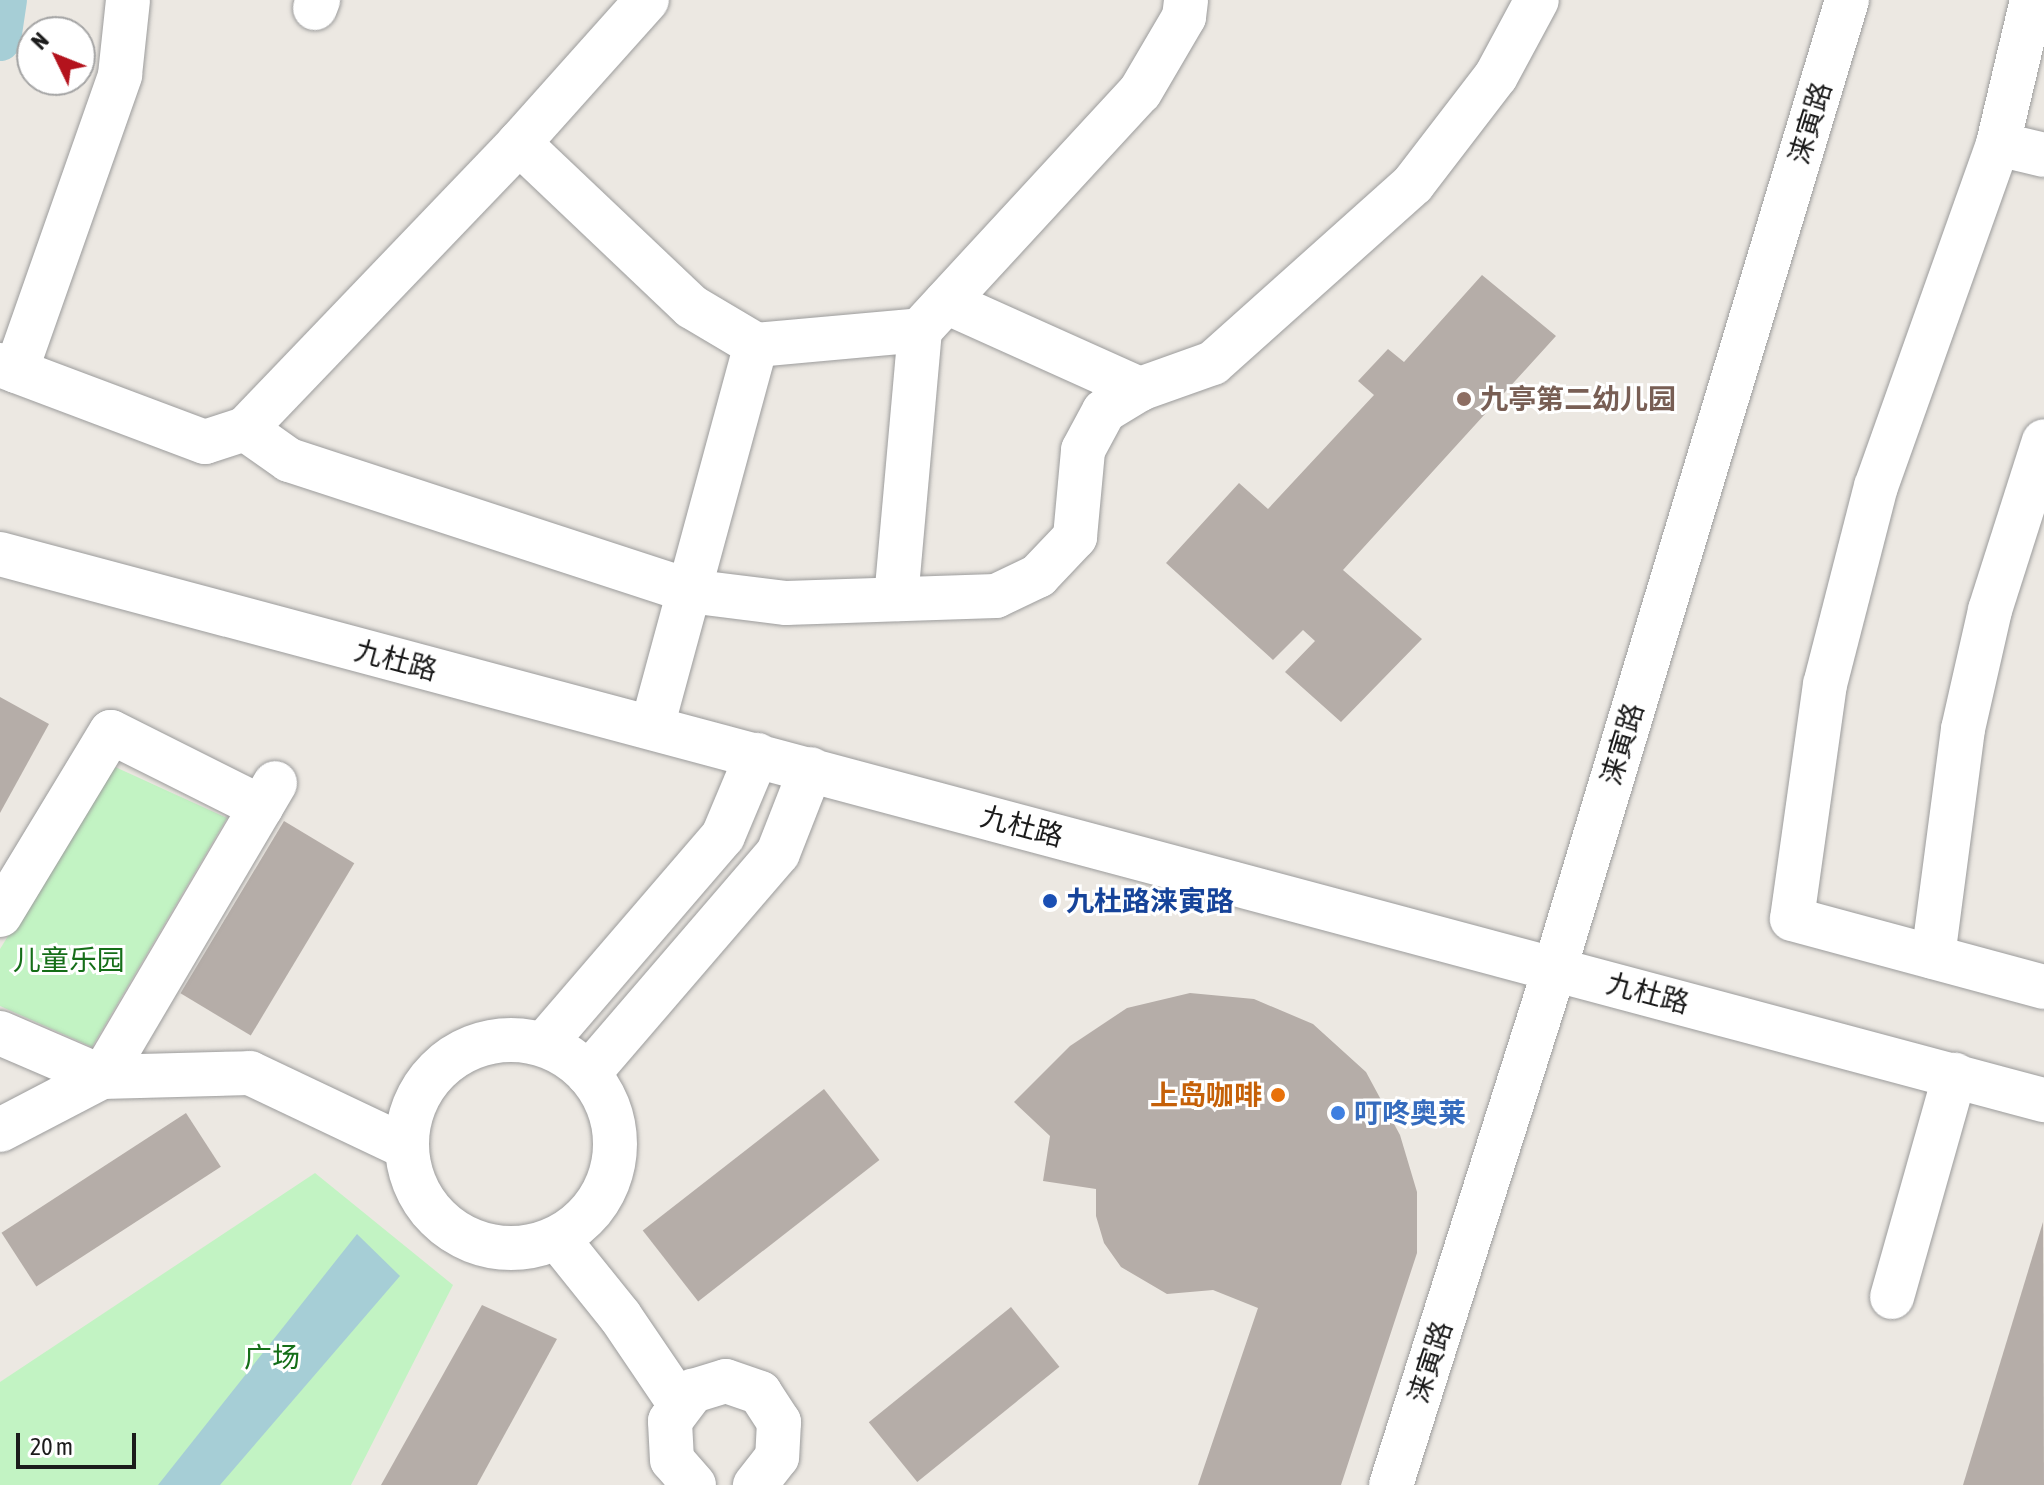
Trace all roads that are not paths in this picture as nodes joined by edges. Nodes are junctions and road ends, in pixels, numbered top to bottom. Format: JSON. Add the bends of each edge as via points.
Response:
{"nodes":[{"id":1,"x":128,"y":0,"type":"edge"},
{"id":2,"x":647,"y":0,"type":"edge"},
{"id":3,"x":1186,"y":0,"type":"edge"},
{"id":4,"x":1537,"y":0,"type":"edge"},
{"id":5,"x":1847,"y":0,"type":"edge"},
{"id":6,"x":2032,"y":0,"type":"edge"},
{"id":7,"x":519,"y":143,"type":"junction"},
{"id":8,"x":1998,"y":144,"type":"junction"},
{"id":9,"x":2044,"y":155,"type":"edge"},
{"id":10,"x":933,"y":316,"type":"junction"},
{"id":11,"x":756,"y":345,"type":"junction"},
{"id":12,"x":8,"y":368,"type":"edge"},
{"id":13,"x":1140,"y":389,"type":"junction"},
{"id":14,"x":245,"y":429,"type":"junction"},
{"id":15,"x":2044,"y":441,"type":"edge"},
{"id":16,"x":10,"y":557,"type":"edge"},
{"id":17,"x":689,"y":591,"type":"junction"},
{"id":18,"x":896,"y":599,"type":"junction"},
{"id":19,"x":652,"y":727,"type":"junction"},
{"id":20,"x":757,"y":755,"type":"junction"},
{"id":21,"x":811,"y":769,"type":"junction"},
{"id":22,"x":0,"y":915,"type":"edge"},
{"id":23,"x":1933,"y":957,"type":"junction"},
{"id":24,"x":1555,"y":968,"type":"junction"},
{"id":25,"x":2044,"y":987,"type":"edge"},
{"id":26,"x":0,"y":1033,"type":"edge"},
{"id":27,"x":544,"y":1044,"type":"junction"},
{"id":28,"x":588,"y":1074,"type":"junction"},
{"id":29,"x":1955,"y":1075,"type":"junction"},
{"id":30,"x":102,"y":1077,"type":"junction"},
{"id":31,"x":2044,"y":1100,"type":"edge"},
{"id":32,"x":0,"y":1130,"type":"edge"},
{"id":33,"x":406,"y":1147,"type":"junction"},
{"id":34,"x":558,"y":1239,"type":"junction"},
{"id":35,"x":1892,"y":1297,"type":"dead end"},
{"id":36,"x":679,"y":1403,"type":"junction"},
{"id":37,"x":672,"y":1477,"type":"edge"},
{"id":38,"x":755,"y":1485,"type":"edge"},
{"id":39,"x":1391,"y":1485,"type":"edge"}],
"edges":[{"from":1,"to":12,"type":"street","via":[[120,75]]},
{"from":2,"to":7,"type":"street"},
{"from":3,"to":10,"type":"street","via":[[1184,17],[1140,92]]},
{"from":4,"to":13,"type":"street","via":[[1496,76],[1413,184],[1213,363]]},
{"from":5,"to":24,"type":"street","name":"涞寅路"},
{"from":6,"to":8,"type":"street"},
{"from":7,"to":11,"type":"street","via":[[692,307]]},
{"from":7,"to":14,"type":"street"},
{"from":8,"to":9,"type":"street"},
{"from":8,"to":23,"type":"street","via":[[1876,486],[1825,684],[1792,919]]},
{"from":10,"to":11,"type":"street"},
{"from":10,"to":13,"type":"street"},
{"from":10,"to":18,"type":"street"},
{"from":11,"to":17,"type":"street"},
{"from":12,"to":14,"type":"street","via":[[205,442]]},
{"from":13,"to":18,"type":"street","via":[[1104,411],[1083,450],[1075,537],[1038,576],[996,596]]},
{"from":14,"to":17,"type":"street","via":[[289,460]]},
{"from":15,"to":23,"type":"street","via":[[1990,610],[1963,729]]},
{"from":16,"to":19,"type":"street","name":"九杜路"},
{"from":17,"to":18,"type":"street","via":[[786,603]]},
{"from":17,"to":19,"type":"street"},
{"from":19,"to":20,"type":"street","name":"九杜路"},
{"from":20,"to":21,"type":"street","name":"九杜路"},
{"from":20,"to":27,"type":"street","via":[[723,836]]},
{"from":21,"to":24,"type":"street","name":"九杜路"},
{"from":21,"to":28,"type":"street","via":[[778,853]]},
{"from":22,"to":30,"type":"street","via":[[111,732],[268,795]]},
{"from":23,"to":25,"type":"street"},
{"from":24,"to":29,"type":"street","name":"九杜路"},
{"from":24,"to":39,"type":"street","name":"涞寅路"},
{"from":26,"to":30,"type":"street"},
{"from":27,"to":28,"type":"street","via":[[574,1059]]},
{"from":27,"to":33,"type":"street","via":[[511,1039],[478,1045],[448,1060],[425,1084],[411,1114]]},
{"from":28,"to":34,"type":"street","via":[[613,1118],[616,1153],[607,1188],[587,1217]]},
{"from":29,"to":31,"type":"street","name":"九杜路"},
{"from":29,"to":35,"type":"street"},
{"from":30,"to":32,"type":"street"},
{"from":30,"to":33,"type":"street","via":[[250,1073]]},
{"from":33,"to":34,"type":"street","via":[[412,1180],[428,1209],[454,1233],[487,1247],[523,1249]]},
{"from":34,"to":36,"type":"street","via":[[620,1316]]},
{"from":36,"to":37,"type":"street","via":[[669,1430]]},
{"from":36,"to":38,"type":"street","via":[[709,1383],[726,1381],[760,1393],[779,1422],[779,1448],[769,1473]]}]}
